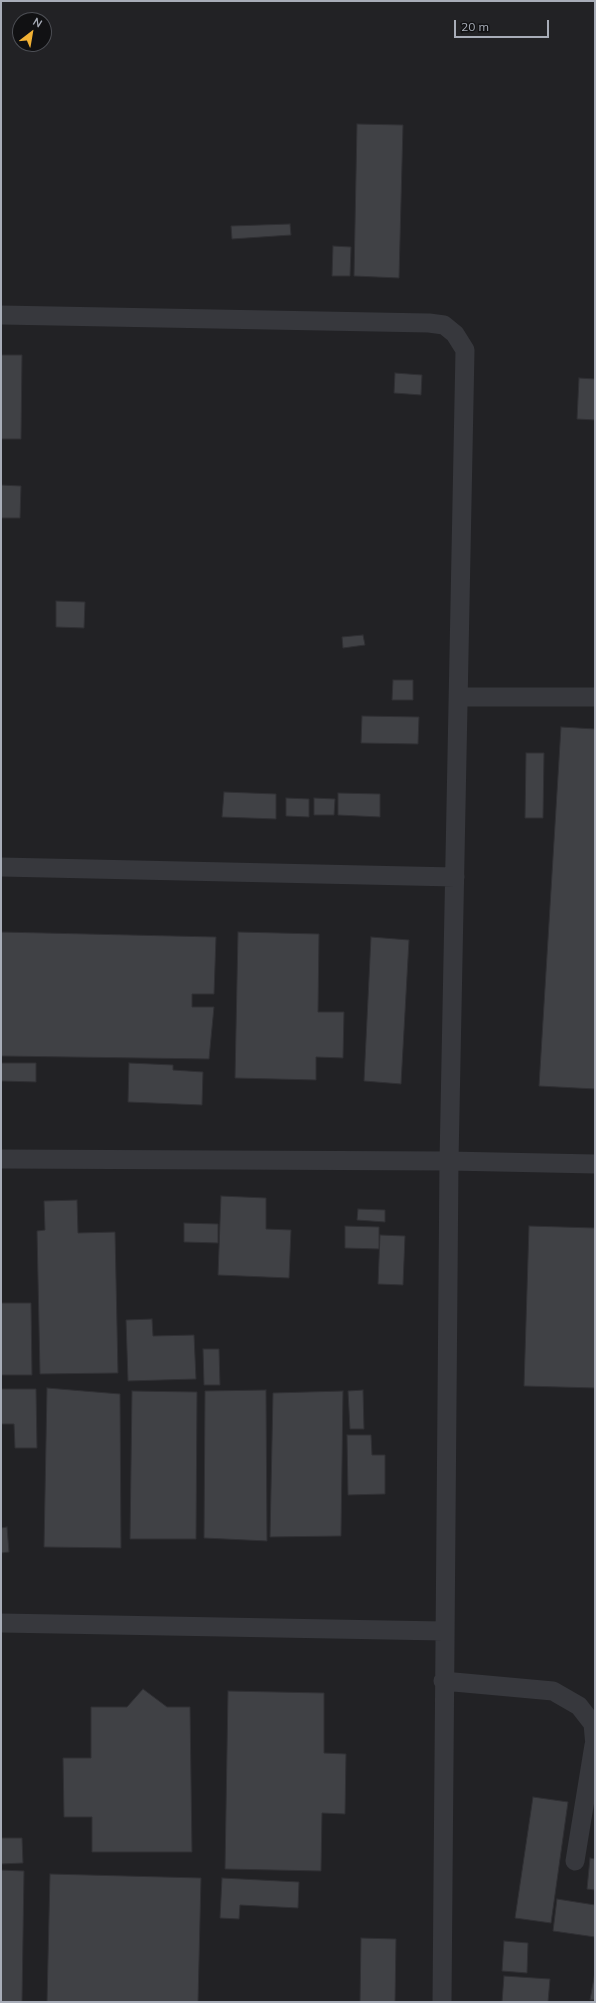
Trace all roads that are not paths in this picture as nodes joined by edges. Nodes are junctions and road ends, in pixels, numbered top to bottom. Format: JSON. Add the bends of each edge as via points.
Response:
{"nodes":[{"id":1,"x":1,"y":315,"type":"edge"},
{"id":2,"x":459,"y":697,"type":"junction"},
{"id":3,"x":595,"y":697,"type":"edge"},
{"id":4,"x":1,"y":867,"type":"edge"},
{"id":5,"x":454,"y":877,"type":"junction"},
{"id":6,"x":1,"y":1159,"type":"edge"},
{"id":7,"x":449,"y":1161,"type":"junction"},
{"id":8,"x":595,"y":1164,"type":"edge"},
{"id":9,"x":1,"y":1623,"type":"edge"},
{"id":10,"x":443,"y":1632,"type":"junction"},
{"id":11,"x":443,"y":1681,"type":"junction"},
{"id":12,"x":594,"y":1745,"type":"edge"},
{"id":13,"x":588,"y":1814,"type":"edge"},
{"id":14,"x":575,"y":1861,"type":"dead end"},
{"id":15,"x":442,"y":2002,"type":"edge"}],
"edges":[{"from":1,"to":2,"type":"lane","via":[[429,323],[444,325],[455,334],[465,350]]},
{"from":2,"to":3,"type":"lane"},
{"from":2,"to":5,"type":"lane"},
{"from":4,"to":5,"type":"lane"},
{"from":5,"to":7,"type":"lane"},
{"from":6,"to":7,"type":"lane"},
{"from":7,"to":8,"type":"lane"},
{"from":7,"to":10,"type":"lane"},
{"from":9,"to":10,"type":"lane"},
{"from":10,"to":11,"type":"lane"},
{"from":11,"to":12,"type":"lane","via":[[553,1690],[578,1706],[593,1724]]},
{"from":11,"to":15,"type":"lane"},
{"from":12,"to":13,"type":"lane"},
{"from":13,"to":14,"type":"lane"}]}
